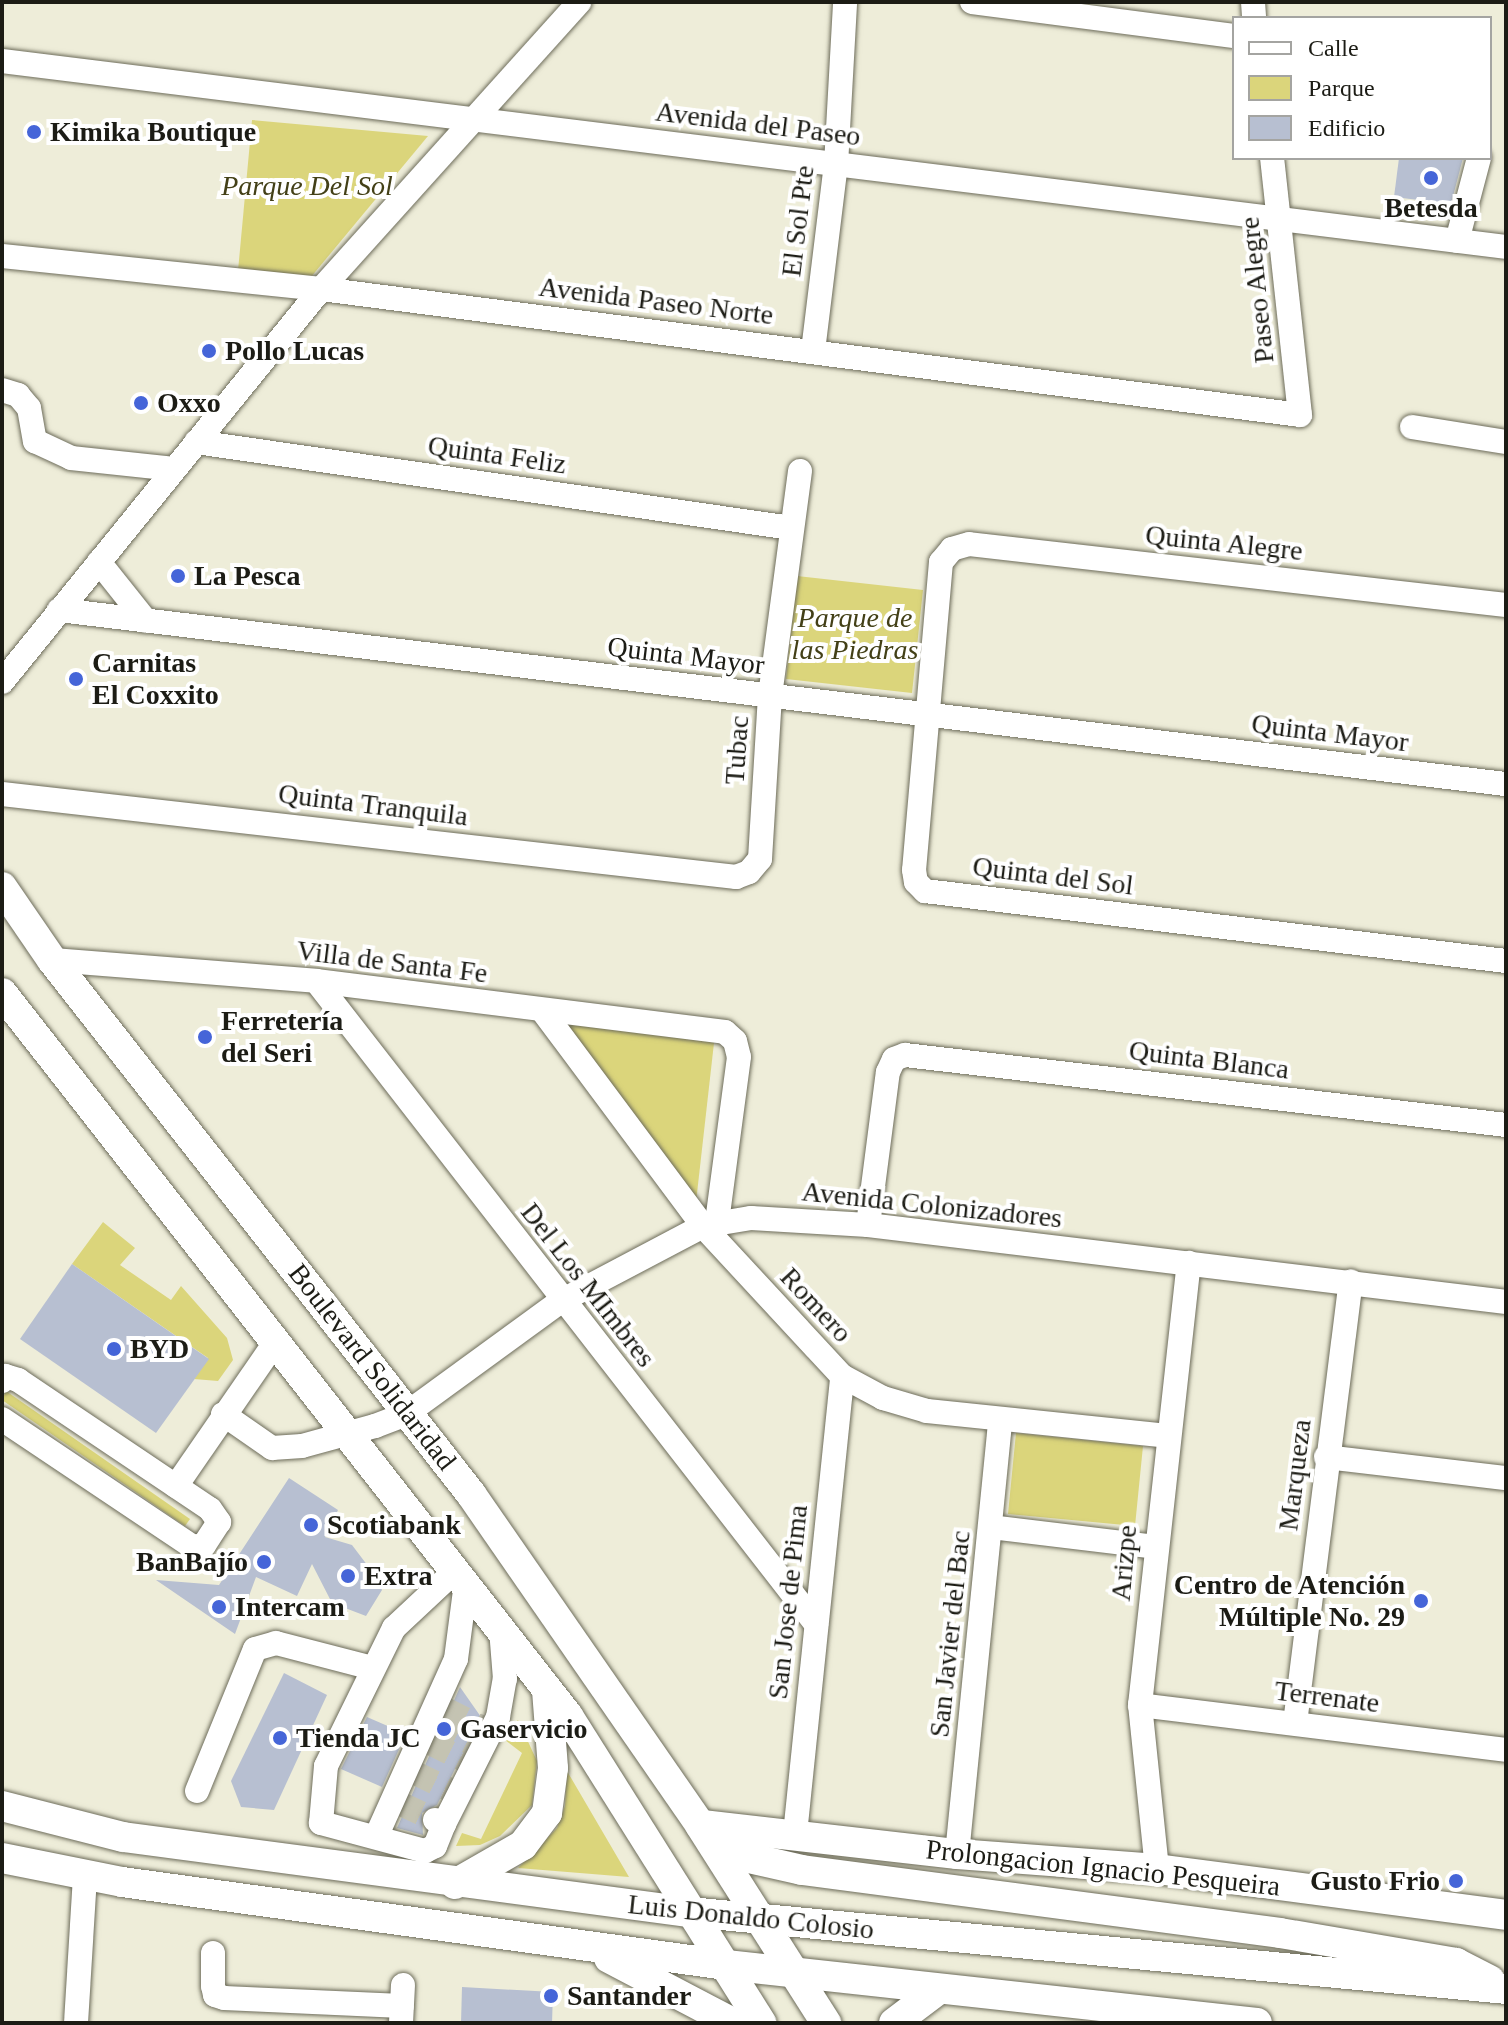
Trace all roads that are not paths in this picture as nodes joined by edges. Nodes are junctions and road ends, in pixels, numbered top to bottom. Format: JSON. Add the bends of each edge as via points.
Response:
{"nodes":[{"id":1,"x":579,"y":2,"type":"edge"},
{"id":2,"x":845,"y":2,"type":"edge"},
{"id":3,"x":972,"y":2,"type":"edge"},
{"id":4,"x":1232,"y":36,"type":"edge"},
{"id":5,"x":2,"y":61,"type":"edge"},
{"id":6,"x":475,"y":119,"type":"junction"},
{"id":7,"x":1272,"y":160,"type":"edge"},
{"id":8,"x":1478,"y":160,"type":"edge"},
{"id":9,"x":836,"y":165,"type":"junction"},
{"id":10,"x":1280,"y":220,"type":"junction"},
{"id":11,"x":1457,"y":241,"type":"junction"},
{"id":12,"x":1506,"y":247,"type":"edge"},
{"id":13,"x":2,"y":256,"type":"edge"},
{"id":14,"x":321,"y":289,"type":"junction"},
{"id":15,"x":813,"y":351,"type":"junction"},
{"id":16,"x":2,"y":390,"type":"edge"},
{"id":17,"x":1300,"y":415,"type":"joint"},
{"id":18,"x":1412,"y":427,"type":"dead end"},
{"id":19,"x":196,"y":442,"type":"junction"},
{"id":20,"x":1506,"y":442,"type":"edge"},
{"id":21,"x":174,"y":469,"type":"junction"},
{"id":22,"x":800,"y":471,"type":"dead end"},
{"id":23,"x":791,"y":528,"type":"junction"},
{"id":24,"x":99,"y":562,"type":"junction"},
{"id":25,"x":941,"y":562,"type":"joint"},
{"id":26,"x":1506,"y":605,"type":"edge"},
{"id":27,"x":59,"y":610,"type":"junction"},
{"id":28,"x":146,"y":621,"type":"junction"},
{"id":29,"x":2,"y":682,"type":"edge"},
{"id":30,"x":770,"y":696,"type":"junction"},
{"id":31,"x":925,"y":715,"type":"junction"},
{"id":32,"x":1506,"y":784,"type":"edge"},
{"id":33,"x":3,"y":793,"type":"edge"},
{"id":34,"x":736,"y":877,"type":"joint"},
{"id":35,"x":2,"y":887,"type":"edge"},
{"id":36,"x":52,"y":960,"type":"junction"},
{"id":37,"x":1506,"y":961,"type":"edge"},
{"id":38,"x":316,"y":981,"type":"junction"},
{"id":39,"x":2,"y":993,"type":"edge"},
{"id":40,"x":542,"y":1010,"type":"junction"},
{"id":41,"x":1506,"y":1125,"type":"edge"},
{"id":42,"x":710,"y":1224,"type":"junction"},
{"id":43,"x":868,"y":1225,"type":"junction"},
{"id":44,"x":1189,"y":1263,"type":"junction"},
{"id":45,"x":1351,"y":1282,"type":"junction"},
{"id":46,"x":561,"y":1301,"type":"junction"},
{"id":47,"x":1506,"y":1302,"type":"edge"},
{"id":48,"x":276,"y":1341,"type":"junction"},
{"id":49,"x":842,"y":1376,"type":"junction"},
{"id":50,"x":2,"y":1381,"type":"edge"},
{"id":51,"x":223,"y":1414,"type":"junction"},
{"id":52,"x":406,"y":1414,"type":"junction"},
{"id":53,"x":2,"y":1419,"type":"edge"},
{"id":54,"x":1000,"y":1420,"type":"junction"},
{"id":55,"x":350,"y":1432,"type":"junction"},
{"id":56,"x":1168,"y":1436,"type":"junction"},
{"id":57,"x":1326,"y":1457,"type":"junction"},
{"id":58,"x":1506,"y":1478,"type":"edge"},
{"id":59,"x":176,"y":1486,"type":"junction"},
{"id":60,"x":991,"y":1527,"type":"junction"},
{"id":61,"x":1156,"y":1547,"type":"junction"},
{"id":62,"x":461,"y":1577,"type":"junction"},
{"id":63,"x":816,"y":1624,"type":"junction"},
{"id":64,"x":501,"y":1628,"type":"junction"},
{"id":65,"x":373,"y":1668,"type":"junction"},
{"id":66,"x":547,"y":1690,"type":"junction"},
{"id":67,"x":1140,"y":1705,"type":"junction"},
{"id":68,"x":1295,"y":1723,"type":"junction"},
{"id":69,"x":1506,"y":1750,"type":"edge"},
{"id":70,"x":197,"y":1791,"type":"dead end"},
{"id":71,"x":2,"y":1806,"type":"edge"},
{"id":72,"x":700,"y":1825,"type":"junction"},
{"id":73,"x":795,"y":1834,"type":"junction"},
{"id":74,"x":376,"y":1837,"type":"junction"},
{"id":75,"x":957,"y":1854,"type":"junction"},
{"id":76,"x":2,"y":1858,"type":"edge"},
{"id":77,"x":1157,"y":1869,"type":"junction"},
{"id":78,"x":85,"y":1875,"type":"junction"},
{"id":79,"x":455,"y":1884,"type":"junction"},
{"id":80,"x":689,"y":1912,"type":"junction"},
{"id":81,"x":1506,"y":1915,"type":"edge"},
{"id":82,"x":760,"y":1919,"type":"junction"},
{"id":83,"x":578,"y":1944,"type":"junction"},
{"id":84,"x":213,"y":1953,"type":"dead end"},
{"id":85,"x":726,"y":1965,"type":"junction"},
{"id":86,"x":794,"y":1973,"type":"junction"},
{"id":87,"x":1506,"y":1988,"type":"edge"},
{"id":88,"x":939,"y":1989,"type":"junction"},
{"id":89,"x":402,"y":2005,"type":"edge"},
{"id":90,"x":76,"y":2023,"type":"edge"},
{"id":91,"x":733,"y":2023,"type":"edge"},
{"id":92,"x":761,"y":2023,"type":"edge"},
{"id":93,"x":826,"y":2023,"type":"edge"},
{"id":94,"x":894,"y":2023,"type":"edge"},
{"id":95,"x":1257,"y":2023,"type":"edge"}],
"edges":[{"from":1,"to":6,"type":"street"},
{"from":2,"to":9,"type":"street","name":"El Sol Pte"},
{"from":3,"to":4,"type":"street"},
{"from":5,"to":6,"type":"street","name":"Avenida del Paseo"},
{"from":6,"to":9,"type":"street","name":"Avenida del Paseo"},
{"from":6,"to":14,"type":"street"},
{"from":7,"to":10,"type":"street","name":"Paseo Alegre"},
{"from":8,"to":11,"type":"street"},
{"from":9,"to":10,"type":"street","name":"Avenida del Paseo"},
{"from":9,"to":15,"type":"street","name":"El Sol Pte"},
{"from":10,"to":11,"type":"street","name":"Avenida del Paseo"},
{"from":10,"to":17,"type":"street","name":"Paseo Alegre"},
{"from":11,"to":12,"type":"street","name":"Avenida del Paseo"},
{"from":13,"to":14,"type":"street","name":"Avenida Paseo Norte"},
{"from":14,"to":15,"type":"street","name":"Avenida Paseo Norte"},
{"from":14,"to":19,"type":"street"},
{"from":15,"to":17,"type":"street","name":"Avenida Paseo Norte"},
{"from":16,"to":21,"type":"street","via":[[18,395],[29,408],[35,441],[61,453]]},
{"from":18,"to":20,"type":"street"},
{"from":19,"to":21,"type":"street"},
{"from":19,"to":23,"type":"street","name":"Quinta Feliz"},
{"from":21,"to":24,"type":"street"},
{"from":22,"to":23,"type":"street","name":"Tubac"},
{"from":23,"to":30,"type":"street","name":"Tubac"},
{"from":24,"to":27,"type":"street"},
{"from":24,"to":28,"type":"street"},
{"from":25,"to":26,"type":"street","name":"Quinta Alegre","via":[[952,549],[969,544]]},
{"from":25,"to":31,"type":"street","name":"Quinta del Sol"},
{"from":27,"to":28,"type":"street","name":"Quinta Mayor"},
{"from":27,"to":29,"type":"street"},
{"from":28,"to":30,"type":"street","name":"Quinta Mayor"},
{"from":30,"to":31,"type":"street","name":"Quinta Mayor"},
{"from":30,"to":34,"type":"street","name":"Tubac","via":[[760,859]]},
{"from":31,"to":32,"type":"street","name":"Quinta Mayor"},
{"from":31,"to":37,"type":"street","name":"Quinta del Sol","via":[[914,870],[925,891]]},
{"from":33,"to":34,"type":"street","name":"Quinta Tranquila"},
{"from":35,"to":36,"type":"main road","name":"Boulevard Solidaridad"},
{"from":36,"to":38,"type":"street","name":"Villa de Santa Fe"},
{"from":36,"to":52,"type":"main road","name":"Boulevard Solidaridad"},
{"from":38,"to":40,"type":"street","name":"Villa de Santa Fe"},
{"from":38,"to":46,"type":"street","name":"Del Los MImbres"},
{"from":39,"to":48,"type":"main road","name":"Boulevard Solidaridad"},
{"from":40,"to":42,"type":"street","name":"Romero"},
{"from":40,"to":42,"type":"street","name":"Villa de Santa Fe","via":[[725,1032],[735,1041],[739,1057]]},
{"from":41,"to":43,"type":"street","name":"Quinta Blanca","via":[[905,1055],[894,1059],[888,1072]]},
{"from":42,"to":43,"type":"street","name":"Avenida Colonizadores","via":[[751,1218]]},
{"from":42,"to":46,"type":"street","name":"Avenida Colonizadores"},
{"from":42,"to":49,"type":"street","name":"Romero"},
{"from":43,"to":44,"type":"street","name":"Avenida Colonizadores"},
{"from":44,"to":45,"type":"street","name":"Avenida Colonizadores"},
{"from":44,"to":56,"type":"street","name":"Arizpe"},
{"from":45,"to":47,"type":"street","name":"Avenida Colonizadores"},
{"from":45,"to":57,"type":"street","name":"Marqueza"},
{"from":46,"to":52,"type":"street","name":"Avenida Colonizadores"},
{"from":46,"to":63,"type":"street","name":"Del Los MImbres"},
{"from":48,"to":51,"type":"street"},
{"from":48,"to":55,"type":"main road","name":"Boulevard Solidaridad"},
{"from":49,"to":54,"type":"street","name":"Romero","via":[[883,1398],[927,1411]]},
{"from":49,"to":63,"type":"street","name":"San Jose de Pima"},
{"from":50,"to":59,"type":"street","via":[[5,1376],[18,1380]]},
{"from":51,"to":55,"type":"street","name":"Avenida Colonizadores","via":[[272,1448],[302,1446]]},
{"from":51,"to":59,"type":"street"},
{"from":52,"to":55,"type":"street","name":"Avenida Colonizadores"},
{"from":52,"to":72,"type":"main road","name":"Boulevard Solidaridad","via":[[471,1494]]},
{"from":53,"to":59,"type":"street","via":[[199,1547],[219,1517]]},
{"from":54,"to":56,"type":"street","name":"Romero"},
{"from":54,"to":60,"type":"street","name":"San Javier del Bac"},
{"from":55,"to":62,"type":"main road","name":"Boulevard Solidaridad"},
{"from":56,"to":61,"type":"street","name":"Arizpe"},
{"from":57,"to":58,"type":"street"},
{"from":57,"to":68,"type":"street","name":"Marqueza"},
{"from":60,"to":61,"type":"street"},
{"from":60,"to":75,"type":"street","name":"San Javier del Bac"},
{"from":61,"to":67,"type":"street","name":"Arizpe"},
{"from":62,"to":64,"type":"main road","name":"Boulevard Solidaridad"},
{"from":62,"to":65,"type":"street","via":[[394,1628]]},
{"from":62,"to":74,"type":"street","via":[[461,1643],[418,1754]]},
{"from":63,"to":73,"type":"street","name":"San Jose de Pima"},
{"from":64,"to":66,"type":"main road","name":"Boulevard Solidaridad"},
{"from":64,"to":74,"type":"street","via":[[505,1679],[429,1851]]},
{"from":65,"to":70,"type":"street","via":[[276,1643],[255,1649]]},
{"from":65,"to":74,"type":"street","via":[[326,1766],[321,1823],[323,1828]]},
{"from":66,"to":79,"type":"main road","via":[[553,1768],[547,1813],[523,1845]]},
{"from":66,"to":80,"type":"main road","name":"Boulevard Solidaridad","via":[[610,1777]]},
{"from":67,"to":68,"type":"street","name":"Terrenate"},
{"from":67,"to":77,"type":"street","name":"Arizpe"},
{"from":68,"to":69,"type":"street","name":"Terrenate"},
{"from":71,"to":79,"type":"main road","name":"Luis Donaldo Colosio","via":[[123,1837]]},
{"from":72,"to":73,"type":"main road","name":"Prolongacion Ignacio Pesqueira"},
{"from":72,"to":82,"type":"main road","name":"Boulevard Solidaridad"},
{"from":72,"to":87,"type":"main road","via":[[745,1857],[773,1864],[1280,1933],[1456,1963]]},
{"from":73,"to":75,"type":"main road","name":"Prolongacion Ignacio Pesqueira"},
{"from":75,"to":77,"type":"main road","name":"Prolongacion Ignacio Pesqueira"},
{"from":76,"to":78,"type":"main road","name":"Luis Donaldo Colosio"},
{"from":77,"to":81,"type":"main road","name":"Prolongacion Ignacio Pesqueira"},
{"from":78,"to":83,"type":"main road","name":"Luis Donaldo Colosio"},
{"from":78,"to":90,"type":"street"},
{"from":79,"to":80,"type":"main road","name":"Luis Donaldo Colosio"},
{"from":80,"to":82,"type":"main road","name":"Luis Donaldo Colosio"},
{"from":80,"to":85,"type":"main road","name":"Boulevard Solidaridad"},
{"from":82,"to":86,"type":"main road","name":"Boulevard Solidaridad"},
{"from":82,"to":87,"type":"main road","name":"Luis Donaldo Colosio"},
{"from":83,"to":85,"type":"main road","name":"Luis Donaldo Colosio"},
{"from":83,"to":91,"type":"main road"},
{"from":84,"to":89,"type":"street","via":[[215,1995],[224,1998]]},
{"from":85,"to":86,"type":"main road","name":"Luis Donaldo Colosio"},
{"from":85,"to":92,"type":"main road","name":"Boulevard Solidaridad"},
{"from":86,"to":88,"type":"main road","name":"Luis Donaldo Colosio"},
{"from":86,"to":93,"type":"main road","name":"Boulevard Solidaridad"},
{"from":88,"to":94,"type":"main road"},
{"from":88,"to":95,"type":"main road","name":"Luis Donaldo Colosio"}]}
